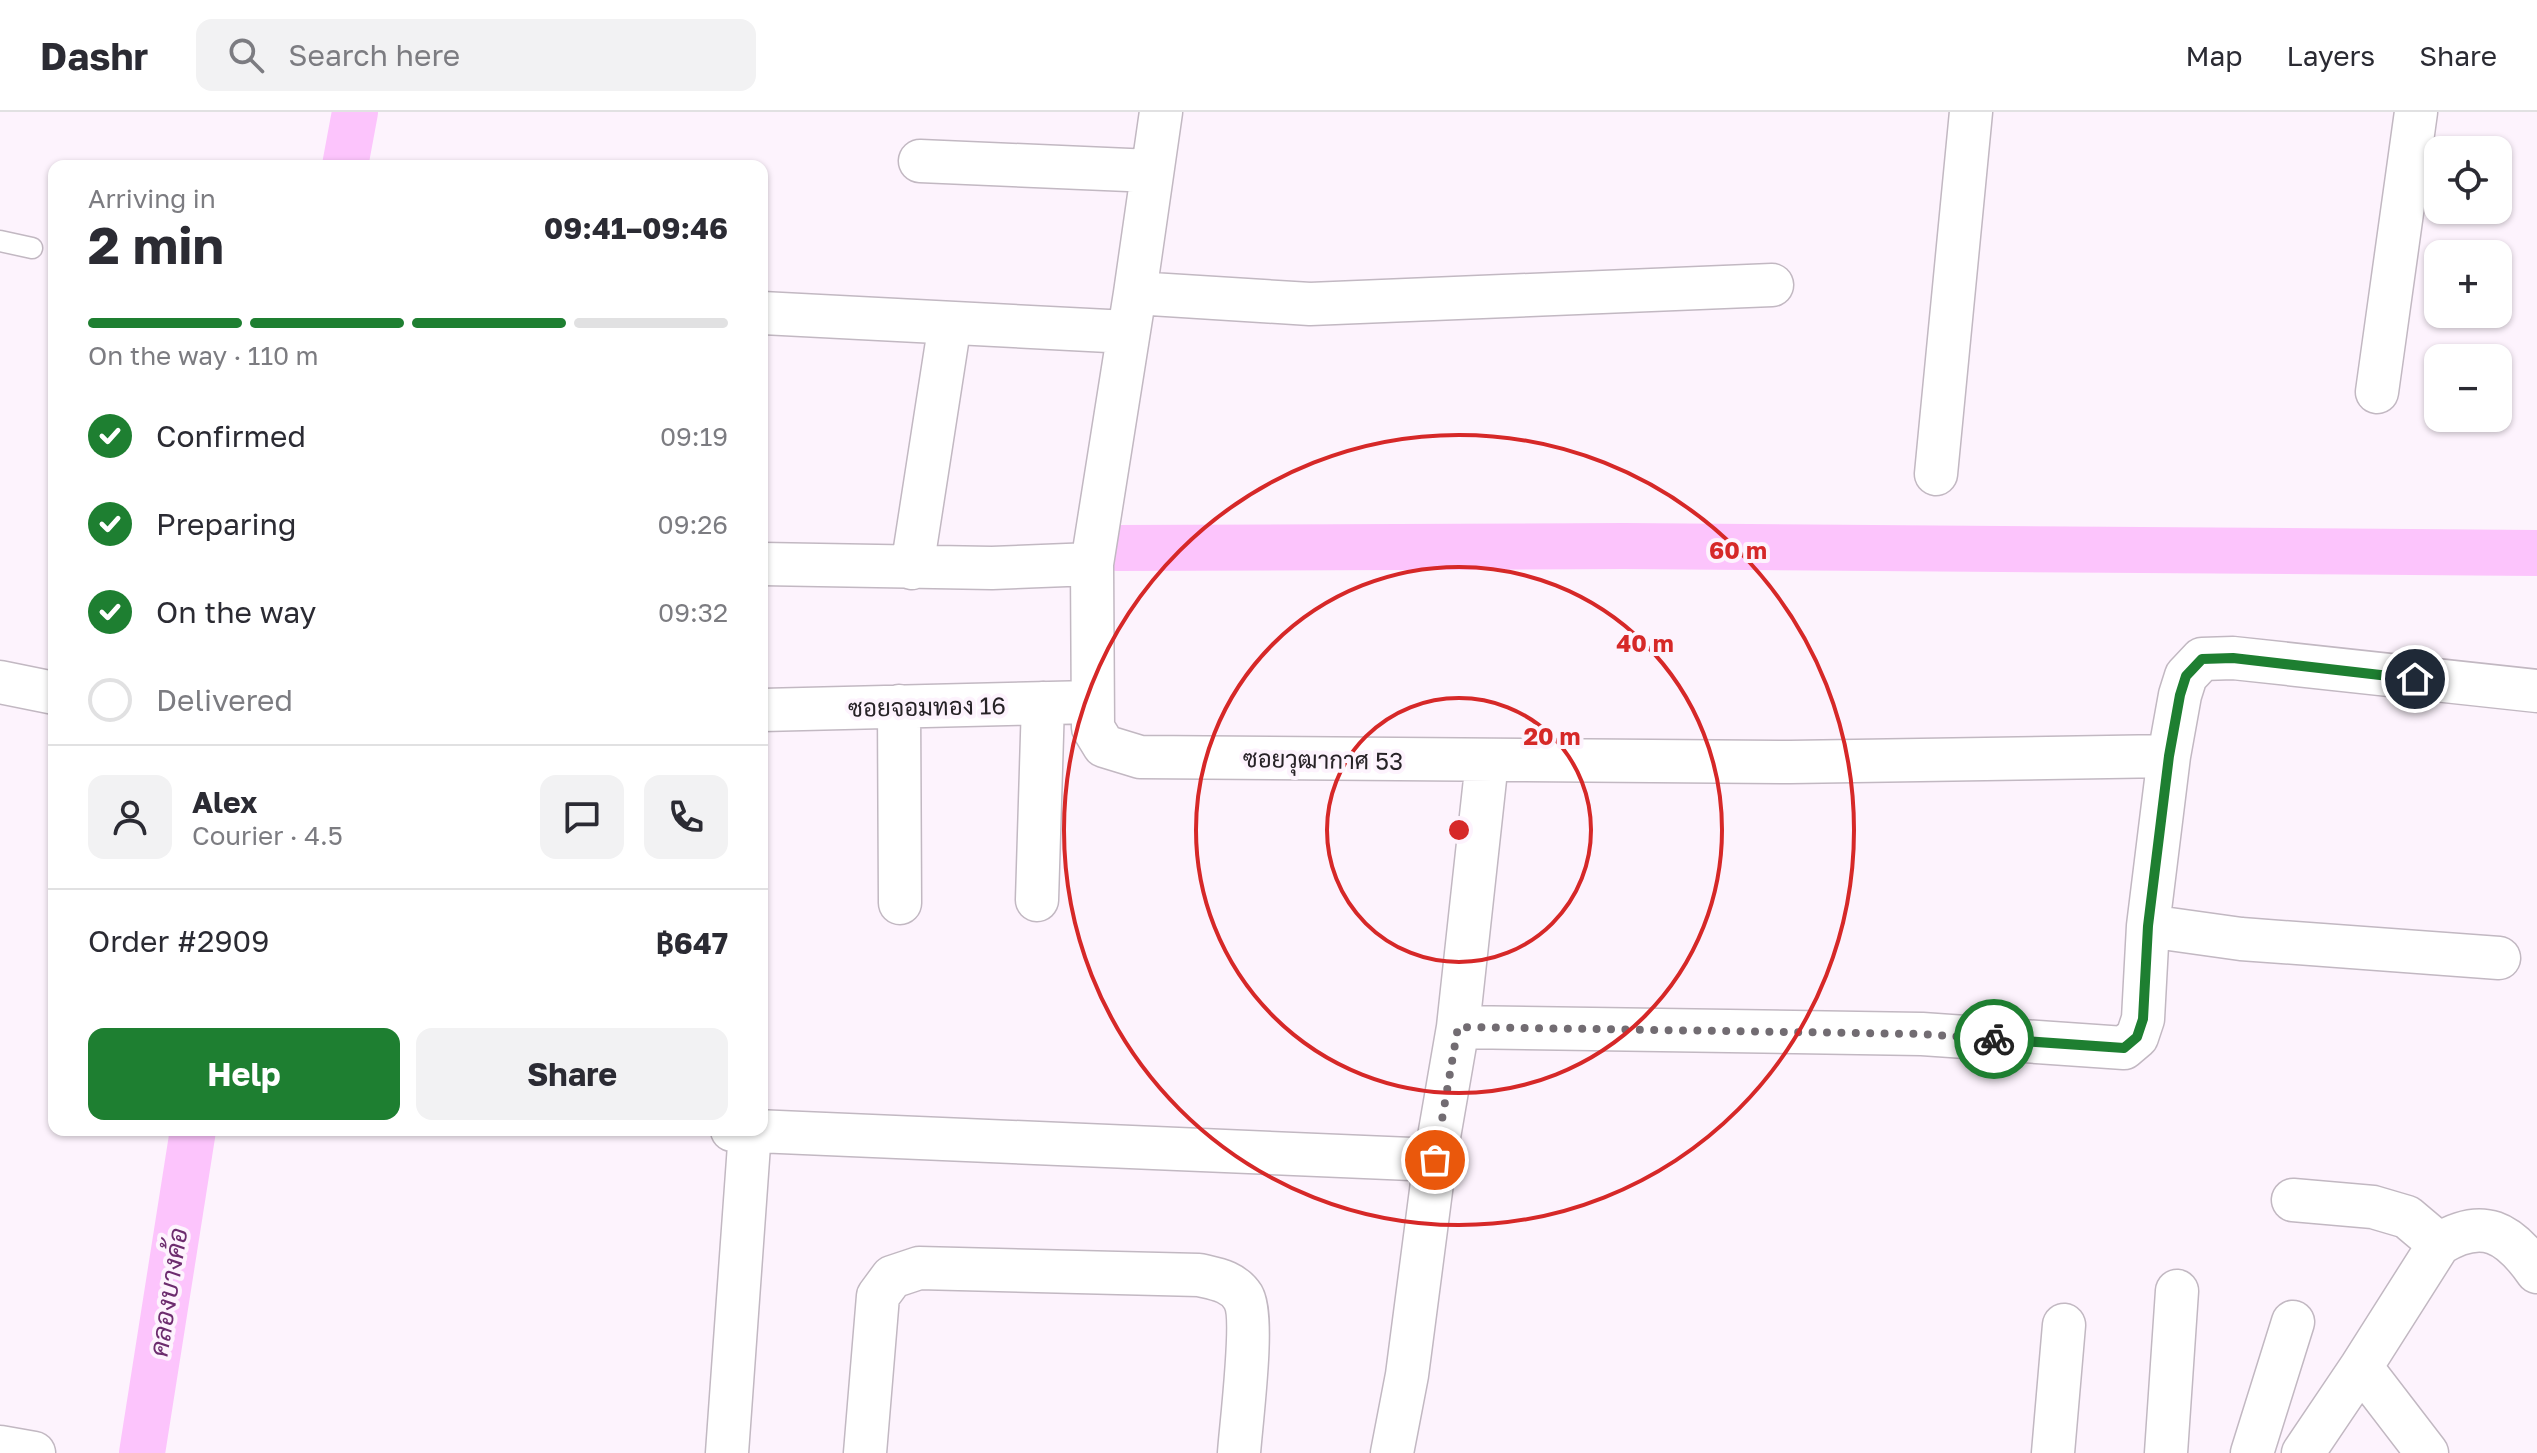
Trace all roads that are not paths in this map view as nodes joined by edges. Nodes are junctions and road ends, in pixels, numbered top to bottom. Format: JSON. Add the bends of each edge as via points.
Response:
{"nodes":[{"id":1,"x":1161,"y":112,"type":"edge"},
{"id":2,"x":1971,"y":112,"type":"edge"},
{"id":3,"x":2416,"y":112,"type":"edge"},
{"id":4,"x":920,"y":161,"type":"dead end"},
{"id":5,"x":1152,"y":171,"type":"junction"},
{"id":6,"x":0,"y":241,"type":"edge"},
{"id":7,"x":32,"y":248,"type":"dead end"},
{"id":8,"x":1772,"y":285,"type":"dead end"},
{"id":9,"x":1132,"y":312,"type":"junction"},
{"id":10,"x":768,"y":313,"type":"edge"},
{"id":11,"x":950,"y":323,"type":"junction"},
{"id":12,"x":2377,"y":392,"type":"dead end"},
{"id":13,"x":1936,"y":474,"type":"dead end"},
{"id":14,"x":768,"y":564,"type":"edge"},
{"id":15,"x":1092,"y":564,"type":"junction"},
{"id":16,"x":912,"y":568,"type":"junction"},
{"id":17,"x":0,"y":682,"type":"edge"},
{"id":18,"x":2537,"y":691,"type":"edge"},
{"id":19,"x":48,"y":692,"type":"edge"},
{"id":20,"x":1092,"y":702,"type":"junction"},
{"id":21,"x":1043,"y":703,"type":"junction"},
{"id":22,"x":899,"y":706,"type":"junction"},
{"id":23,"x":768,"y":710,"type":"edge"},
{"id":24,"x":2169,"y":756,"type":"junction"},
{"id":25,"x":1487,"y":761,"type":"junction"},
{"id":26,"x":1037,"y":900,"type":"dead end"},
{"id":27,"x":900,"y":903,"type":"dead end"},
{"id":28,"x":2148,"y":926,"type":"junction"},
{"id":29,"x":2499,"y":958,"type":"dead end"},
{"id":30,"x":1458,"y":1027,"type":"junction"},
{"id":31,"x":768,"y":1132,"type":"edge"},
{"id":32,"x":741,"y":1136,"type":"edge"},
{"id":33,"x":1435,"y":1160,"type":"junction"},
{"id":34,"x":2293,"y":1200,"type":"dead end"},
{"id":35,"x":2439,"y":1244,"type":"junction"},
{"id":36,"x":2537,"y":1272,"type":"edge"},
{"id":37,"x":2177,"y":1291,"type":"dead end"},
{"id":38,"x":2293,"y":1322,"type":"dead end"},
{"id":39,"x":2064,"y":1325,"type":"dead end"},
{"id":40,"x":2361,"y":1367,"type":"junction"},
{"id":41,"x":0,"y":1447,"type":"edge"},
{"id":42,"x":34,"y":1453,"type":"edge"},
{"id":43,"x":727,"y":1453,"type":"edge"},
{"id":44,"x":865,"y":1453,"type":"edge"},
{"id":45,"x":1239,"y":1453,"type":"edge"},
{"id":46,"x":1392,"y":1453,"type":"edge"},
{"id":47,"x":2053,"y":1453,"type":"edge"},
{"id":48,"x":2166,"y":1453,"type":"edge"},
{"id":49,"x":2252,"y":1453,"type":"edge"},
{"id":50,"x":2303,"y":1453,"type":"edge"},
{"id":51,"x":2427,"y":1453,"type":"edge"}],
"edges":[{"from":1,"to":5,"type":"street","name":"ซอยวุฒากาศ 53"},
{"from":2,"to":13,"type":"street"},
{"from":3,"to":12,"type":"street"},
{"from":4,"to":5,"type":"street"},
{"from":5,"to":9,"type":"street","name":"ซอยวุฒากาศ 53"},
{"from":6,"to":7,"type":"lane"},
{"from":8,"to":9,"type":"street"},
{"from":9,"to":11,"type":"street"},
{"from":9,"to":15,"type":"street","name":"ซอยวุฒากาศ 53"},
{"from":10,"to":11,"type":"street"},
{"from":11,"to":16,"type":"street"},
{"from":14,"to":16,"type":"street"},
{"from":15,"to":16,"type":"street"},
{"from":15,"to":20,"type":"street","name":"ซอยวุฒากาศ 53"},
{"from":17,"to":19,"type":"street"},
{"from":18,"to":24,"type":"street","via":[[2202,659],[2186,676]]},
{"from":20,"to":21,"type":"street","name":"ซอยจอมทอง 16"},
{"from":20,"to":25,"type":"street","name":"ซอยวุฒากาศ 53","via":[[1093,728],[1104,746],[1140,757]]},
{"from":21,"to":22,"type":"street","name":"ซอยจอมทอง 16"},
{"from":21,"to":26,"type":"street"},
{"from":22,"to":23,"type":"street","name":"ซอยจอมทอง 16"},
{"from":22,"to":27,"type":"street"},
{"from":24,"to":25,"type":"street"},
{"from":24,"to":28,"type":"street"},
{"from":25,"to":30,"type":"street"},
{"from":28,"to":29,"type":"street","via":[[2241,939]]},
{"from":28,"to":30,"type":"street","via":[[2143,1019],[2137,1037],[2124,1048],[1922,1034]]},
{"from":30,"to":33,"type":"street"},
{"from":31,"to":33,"type":"street"},
{"from":32,"to":43,"type":"street"},
{"from":33,"to":46,"type":"street"},
{"from":34,"to":35,"type":"street","via":[[2396,1213]]},
{"from":35,"to":36,"type":"street","via":[[2459,1232],[2489,1229],[2522,1250]]},
{"from":35,"to":40,"type":"street"},
{"from":37,"to":48,"type":"street"},
{"from":38,"to":49,"type":"street"},
{"from":39,"to":47,"type":"street"},
{"from":40,"to":50,"type":"street"},
{"from":40,"to":51,"type":"street"},
{"from":41,"to":42,"type":"street"},
{"from":44,"to":45,"type":"street","via":[[878,1296],[892,1277],[919,1268],[1199,1275],[1229,1283],[1244,1298],[1248,1322]]}]}
